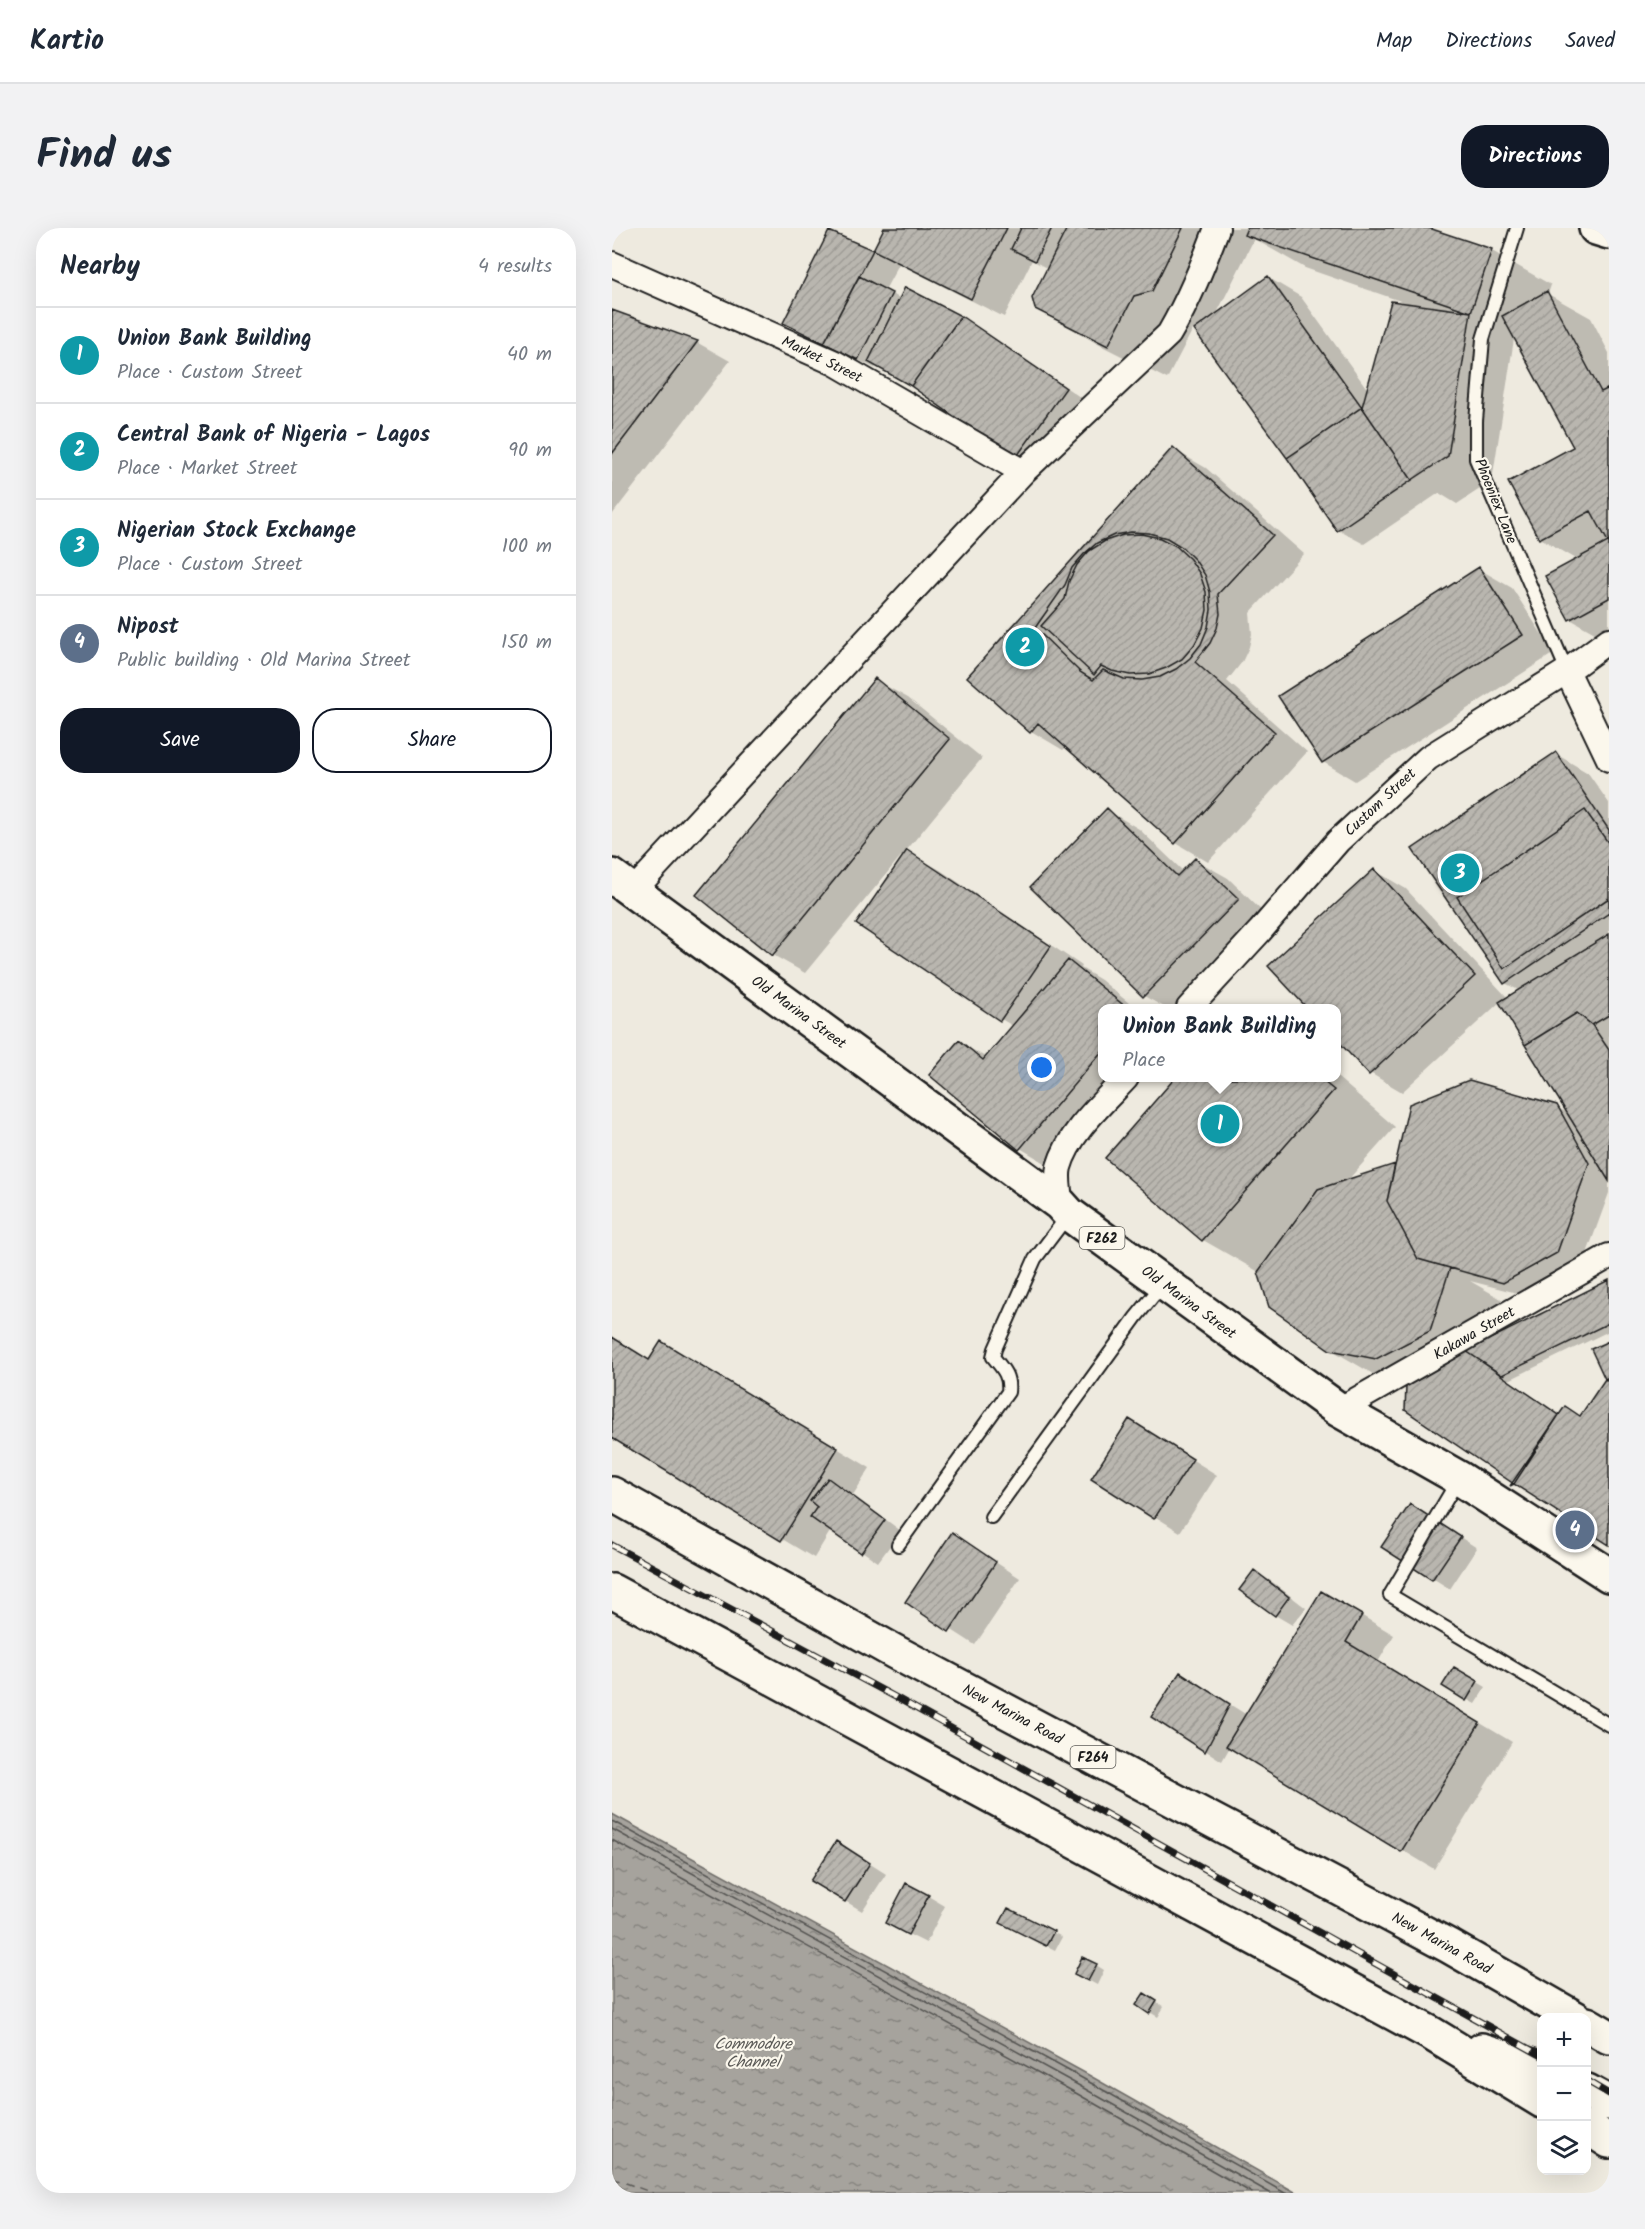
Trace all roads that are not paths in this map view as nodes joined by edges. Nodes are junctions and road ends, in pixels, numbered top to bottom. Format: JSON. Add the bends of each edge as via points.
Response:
{"nodes":[{"id":1,"x":1217,"y":228,"type":"edge"},
{"id":2,"x":1517,"y":228,"type":"edge"},
{"id":3,"x":1596,"y":228,"type":"edge"},
{"id":4,"x":1609,"y":232,"type":"edge"},
{"id":5,"x":612,"y":264,"type":"edge"},
{"id":6,"x":1023,"y":472,"type":"junction"},
{"id":7,"x":1609,"y":640,"type":"edge"},
{"id":8,"x":1567,"y":671,"type":"junction"},
{"id":9,"x":1609,"y":759,"type":"edge"},
{"id":10,"x":622,"y":884,"type":"edge"},
{"id":11,"x":1193,"y":1004,"type":"edge"},
{"id":12,"x":1121,"y":1082,"type":"edge"},
{"id":13,"x":1065,"y":1209,"type":"junction"},
{"id":14,"x":1609,"y":1256,"type":"edge"},
{"id":15,"x":1163,"y":1284,"type":"junction"},
{"id":16,"x":1339,"y":1410,"type":"junction"},
{"id":17,"x":1460,"y":1478,"type":"junction"},
{"id":18,"x":612,"y":1494,"type":"edge"},
{"id":19,"x":991,"y":1517,"type":"dead end"},
{"id":20,"x":898,"y":1545,"type":"dead end"},
{"id":21,"x":1609,"y":1575,"type":"edge"},
{"id":22,"x":612,"y":1591,"type":"edge"},
{"id":23,"x":1609,"y":1725,"type":"edge"},
{"id":24,"x":1566,"y":2013,"type":"edge"},
{"id":25,"x":1591,"y":2026,"type":"edge"},
{"id":26,"x":1432,"y":2034,"type":"junction"},
{"id":27,"x":1609,"y":2037,"type":"edge"},
{"id":28,"x":1537,"y":2067,"type":"edge"},
{"id":29,"x":1591,"y":2093,"type":"edge"},
{"id":30,"x":1537,"y":2098,"type":"edge"},
{"id":31,"x":1609,"y":2103,"type":"edge"},
{"id":32,"x":1591,"y":2130,"type":"edge"},
{"id":33,"x":1609,"y":2141,"type":"edge"}],
"edges":[{"from":1,"to":6,"type":"street","via":[[1197,282],[1169,334]]},
{"from":2,"to":8,"type":"lane","name":"Phoeniex Lane","via":[[1483,339],[1476,459]]},
{"from":3,"to":4,"type":"main road"},
{"from":5,"to":6,"type":"street","name":"Market Street","via":[[835,363]]},
{"from":6,"to":10,"type":"street"},
{"from":7,"to":8,"type":"street","name":"Custom Street"},
{"from":8,"to":9,"type":"street","name":"Phoeniex Lane"},
{"from":8,"to":11,"type":"street","name":"Custom Street","via":[[1428,758],[1338,841]]},
{"from":10,"to":13,"type":"main road","name":"Old Marina Street","number":"F262"},
{"from":12,"to":13,"type":"street","via":[[1068,1146],[1058,1169]]},
{"from":13,"to":15,"type":"main road","name":"Old Marina Street","number":"F262"},
{"from":13,"to":20,"type":"lane","via":[[1035,1259],[995,1349],[993,1358],[1010,1382],[1008,1392]]},
{"from":14,"to":16,"type":"street","name":"Kakawa Street"},
{"from":15,"to":16,"type":"main road","name":"Old Marina Street","number":"F262"},
{"from":15,"to":19,"type":"lane"},
{"from":16,"to":17,"type":"main road","name":"Old Marina Street","number":"F262"},
{"from":17,"to":21,"type":"main road","name":"Old Marina Street","number":"F262"},
{"from":17,"to":23,"type":"lane","via":[[1390,1595]]},
{"from":18,"to":24,"type":"main road","name":"New Marina Road","number":"F264","via":[[885,1646],[1449,1946]]},
{"from":22,"to":26,"type":"main road"},
{"from":25,"to":27,"type":"main road"},
{"from":26,"to":28,"type":"main road"},
{"from":26,"to":30,"type":"main road"},
{"from":29,"to":31,"type":"main road"},
{"from":32,"to":33,"type":"main road"}]}
